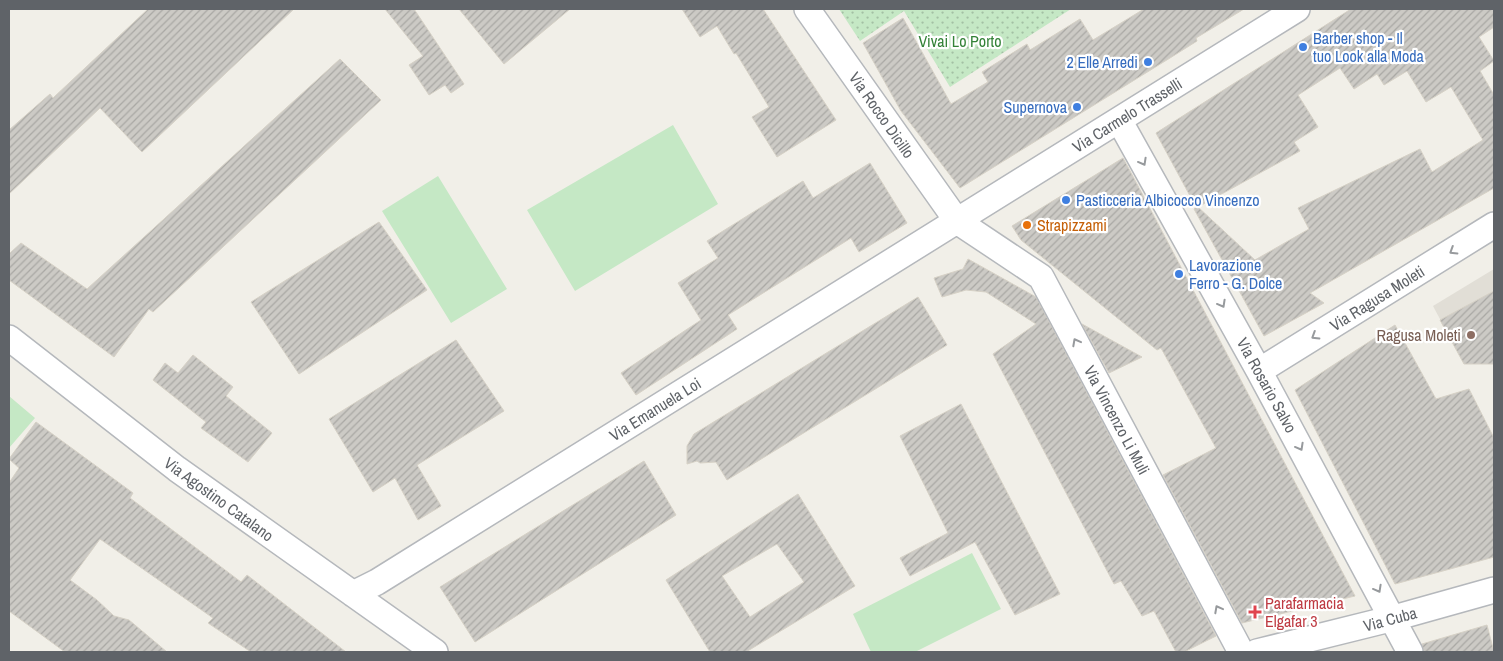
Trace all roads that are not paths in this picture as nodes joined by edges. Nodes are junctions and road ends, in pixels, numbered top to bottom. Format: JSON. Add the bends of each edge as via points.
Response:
{"nodes":[{"id":1,"x":807,"y":9,"type":"edge"},
{"id":2,"x":1297,"y":9,"type":"edge"},
{"id":3,"x":1119,"y":120,"type":"junction"},
{"id":4,"x":957,"y":221,"type":"junction"},
{"id":5,"x":1494,"y":225,"type":"edge"},
{"id":6,"x":9,"y":338,"type":"edge"},
{"id":7,"x":1259,"y":371,"type":"junction"},
{"id":8,"x":1494,"y":590,"type":"edge"},
{"id":9,"x":353,"y":594,"type":"junction"},
{"id":10,"x":1394,"y":618,"type":"junction"},
{"id":11,"x":435,"y":652,"type":"edge"},
{"id":12,"x":1241,"y":652,"type":"edge"},
{"id":13,"x":1257,"y":652,"type":"edge"},
{"id":14,"x":1410,"y":652,"type":"edge"}],
"edges":[{"from":1,"to":4,"type":"street","name":"Via Rocco Dicillo"},
{"from":2,"to":3,"type":"street","name":"Via Carmelo Trasselli"},
{"from":3,"to":4,"type":"street","name":"Via Carmelo Trasselli"},
{"from":3,"to":7,"type":"street","name":"Via Rosario Salvo","one_way":true},
{"from":4,"to":9,"type":"street","name":"Via Emanuela Loi"},
{"from":12,"to":4,"type":"street","name":"Via Vincenzo Li Muli","one_way":true,"via":[[1041,277]]},
{"from":5,"to":7,"type":"street","name":"Via Ragusa Moleti","one_way":true},
{"from":6,"to":9,"type":"street","name":"Via Agostino Catalano","via":[[177,469]]},
{"from":7,"to":10,"type":"street","name":"Via Rosario Salvo","one_way":true},
{"from":8,"to":10,"type":"street","name":"Via Cuba"},
{"from":9,"to":11,"type":"street","name":"Via Agostino Catalano"},
{"from":10,"to":13,"type":"street","name":"Via Cuba"},
{"from":10,"to":14,"type":"street","name":"Via Rosario Salvo"}]}
